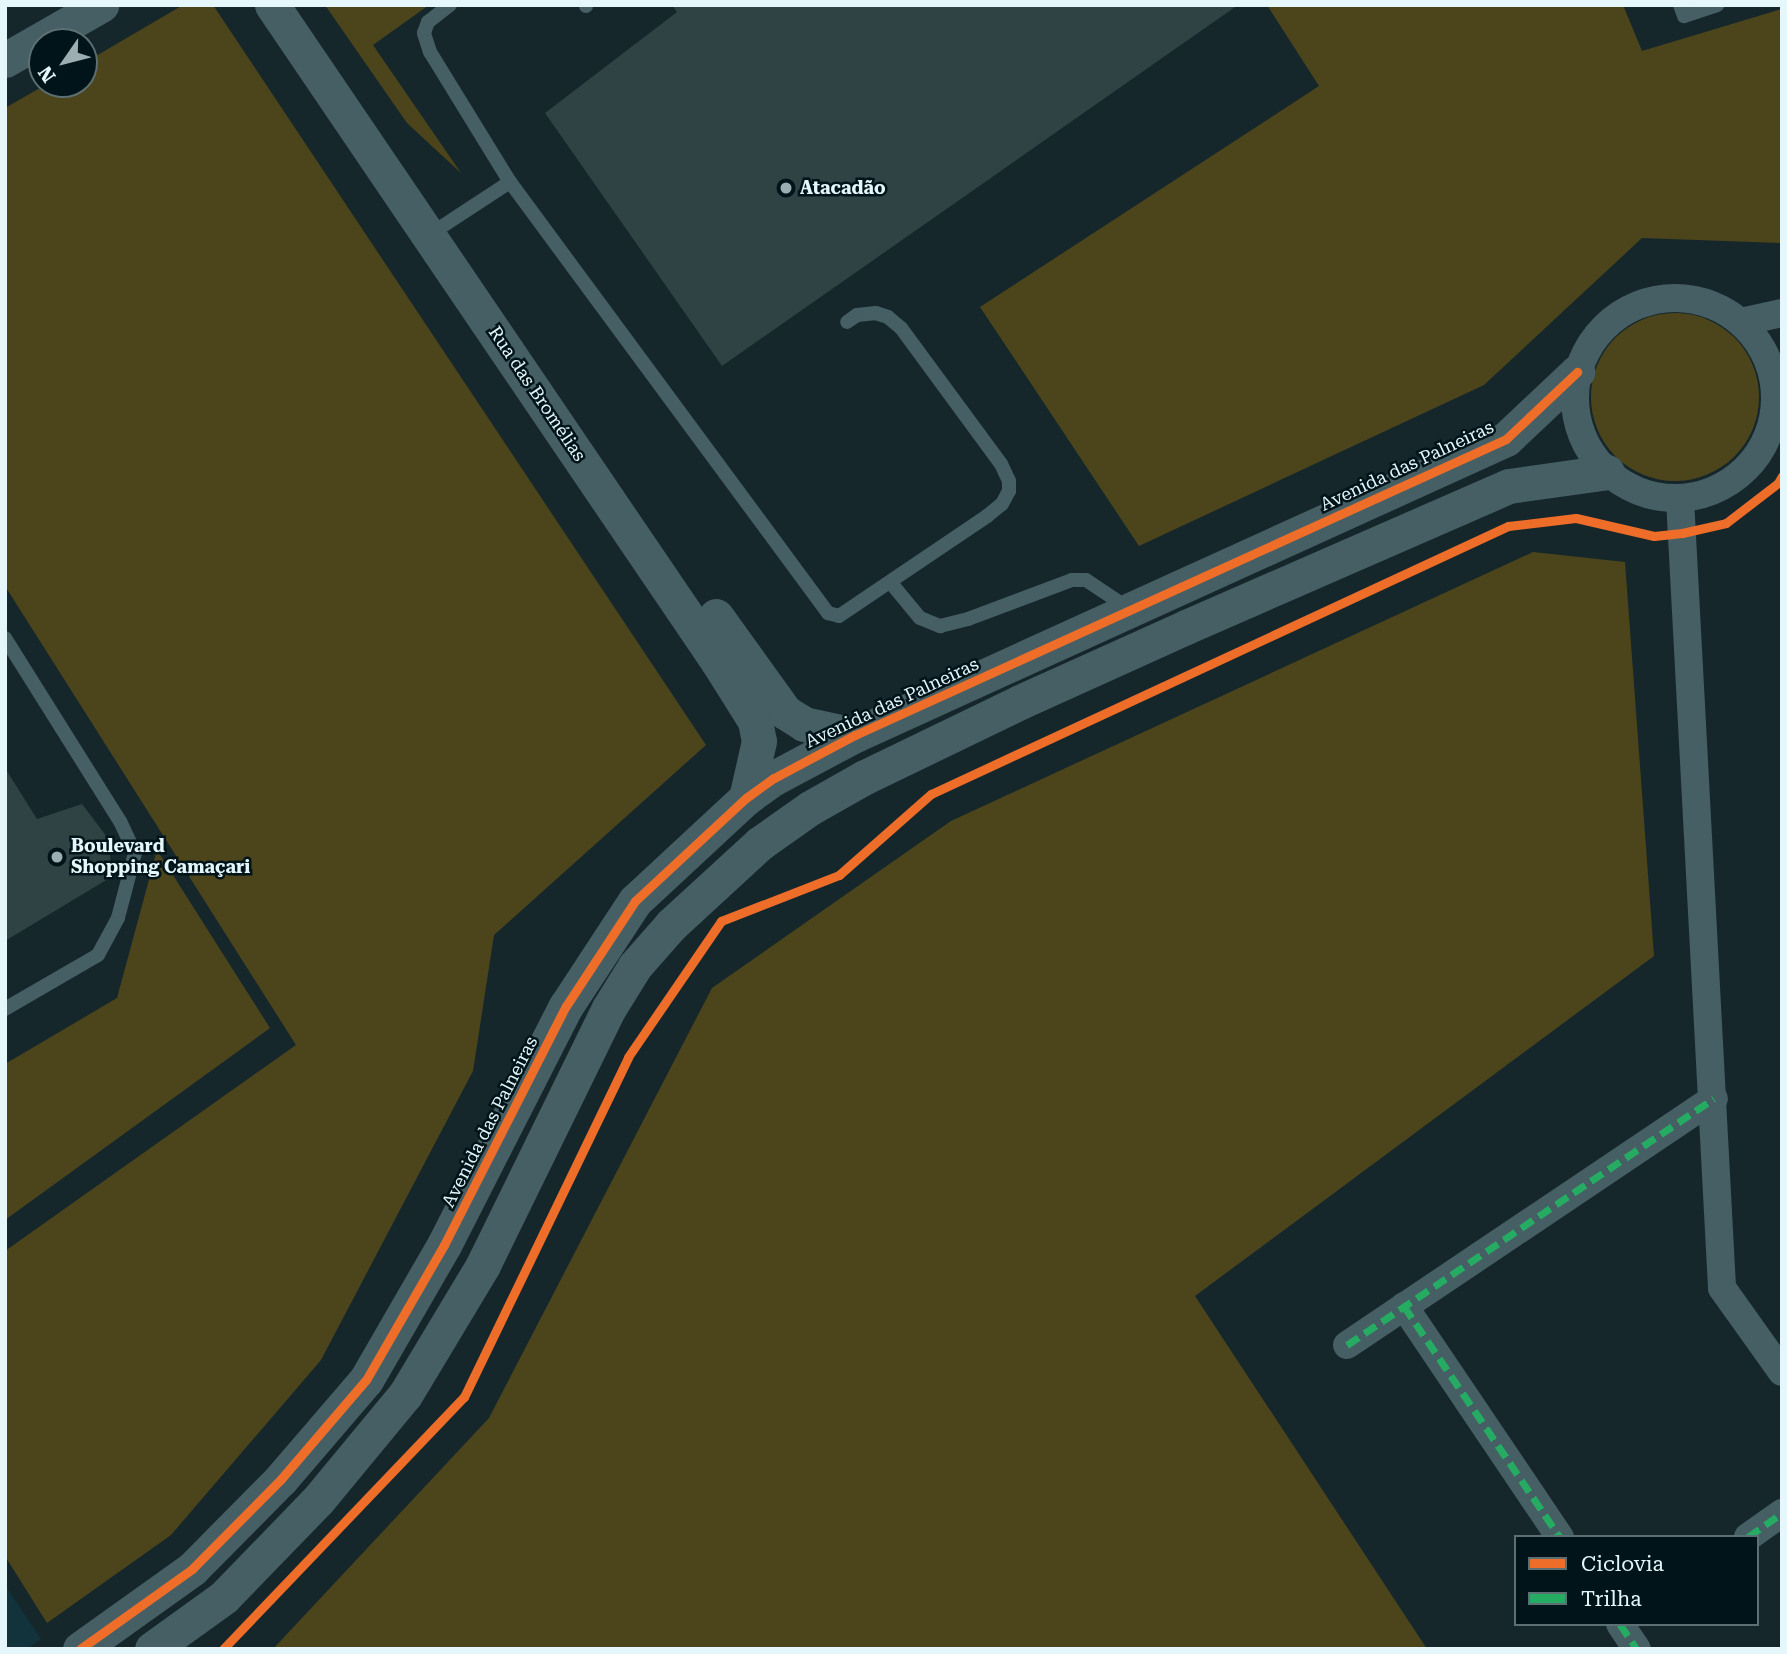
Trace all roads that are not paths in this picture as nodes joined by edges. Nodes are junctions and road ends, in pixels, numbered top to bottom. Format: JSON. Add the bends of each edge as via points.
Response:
{"nodes":[{"id":1,"x":101,"y":5,"type":"edge"},
{"id":2,"x":271,"y":5,"type":"edge"},
{"id":3,"x":298,"y":5,"type":"edge"},
{"id":4,"x":450,"y":5,"type":"edge"},
{"id":5,"x":1681,"y":5,"type":"edge"},
{"id":6,"x":1717,"y":5,"type":"edge"},
{"id":7,"x":5,"y":60,"type":"edge"},
{"id":8,"x":510,"y":182,"type":"junction"},
{"id":9,"x":439,"y":229,"type":"junction"},
{"id":10,"x":1782,"y":313,"type":"edge"},
{"id":11,"x":847,"y":322,"type":"dead end"},
{"id":12,"x":1741,"y":322,"type":"junction"},
{"id":13,"x":1577,"y":372,"type":"junction"},
{"id":14,"x":1778,"y":406,"type":"edge"},
{"id":15,"x":1607,"y":472,"type":"junction"},
{"id":16,"x":1680,"y":499,"type":"junction"},
{"id":17,"x":891,"y":583,"type":"junction"},
{"id":18,"x":1130,"y":610,"type":"junction"},
{"id":19,"x":5,"y":638,"type":"edge"},
{"id":20,"x":855,"y":736,"type":"junction"},
{"id":21,"x":747,"y":798,"type":"junction"},
{"id":22,"x":5,"y":1009,"type":"edge"},
{"id":23,"x":1714,"y":1098,"type":"junction"},
{"id":24,"x":1404,"y":1306,"type":"junction"},
{"id":25,"x":1347,"y":1345,"type":"dead end"},
{"id":26,"x":1782,"y":1372,"type":"edge"},
{"id":27,"x":1782,"y":1513,"type":"edge"},
{"id":28,"x":1559,"y":1535,"type":"edge"},
{"id":29,"x":1751,"y":1535,"type":"edge"},
{"id":30,"x":80,"y":1649,"type":"edge"},
{"id":31,"x":152,"y":1649,"type":"edge"}],
"edges":[{"from":1,"to":7,"type":"street"},
{"from":2,"to":9,"type":"street","name":"Rua das Bromélias"},
{"from":3,"to":9,"type":"street","name":"Rua das Bromélias"},
{"from":4,"to":8,"type":"lane","via":[[428,22],[424,33],[430,52]]},
{"from":5,"to":6,"type":"lane","via":[[1684,16]]},
{"from":8,"to":9,"type":"lane"},
{"from":8,"to":17,"type":"lane","via":[[828,613],[846,615]]},
{"from":9,"to":20,"type":"street","name":"Rua das Bromélias","via":[[785,712],[804,724]]},
{"from":9,"to":21,"type":"street","name":"Rua das Bromélias","via":[[755,721],[759,741]]},
{"from":10,"to":12,"type":"street"},
{"from":11,"to":17,"type":"lane","via":[[876,313],[901,328],[974,425],[1009,481],[1002,504]]},
{"from":12,"to":13,"type":"street","via":[[1717,306],[1688,297],[1650,300],[1607,322],[1588,345]]},
{"from":12,"to":14,"type":"street","via":[[1761,346]]},
{"from":13,"to":15,"type":"street","via":[[1578,426]]},
{"from":13,"to":18,"type":"street","name":"Avenida das Palneiras","via":[[1506,439]]},
{"from":14,"to":16,"type":"street","via":[[1768,437],[1731,481],[1705,494]]},
{"from":15,"to":16,"type":"street","via":[[1639,491]]},
{"from":15,"to":31,"type":"street","via":[[1509,486],[1210,616],[863,778],[759,844],[671,925],[635,966],[609,1008],[483,1265],[405,1395],[318,1500],[224,1597]]},
{"from":16,"to":23,"type":"street"},
{"from":17,"to":18,"type":"lane","via":[[920,618],[940,626],[1072,580],[1086,580]]},
{"from":18,"to":20,"type":"street","name":"Avenida das Palneiras"},
{"from":19,"to":22,"type":"lane","via":[[120,821],[135,853],[118,918],[98,955]]},
{"from":20,"to":21,"type":"street","name":"Avenida das Palneiras","via":[[774,778]]},
{"from":21,"to":30,"type":"street","name":"Avenida das Palneiras","via":[[635,901],[566,1006],[444,1245],[366,1380],[281,1479],[192,1569]]},
{"from":23,"to":24,"type":"street"},
{"from":23,"to":26,"type":"street","via":[[1722,1288]]},
{"from":24,"to":25,"type":"street"},
{"from":24,"to":28,"type":"street"},
{"from":27,"to":29,"type":"street"}]}
